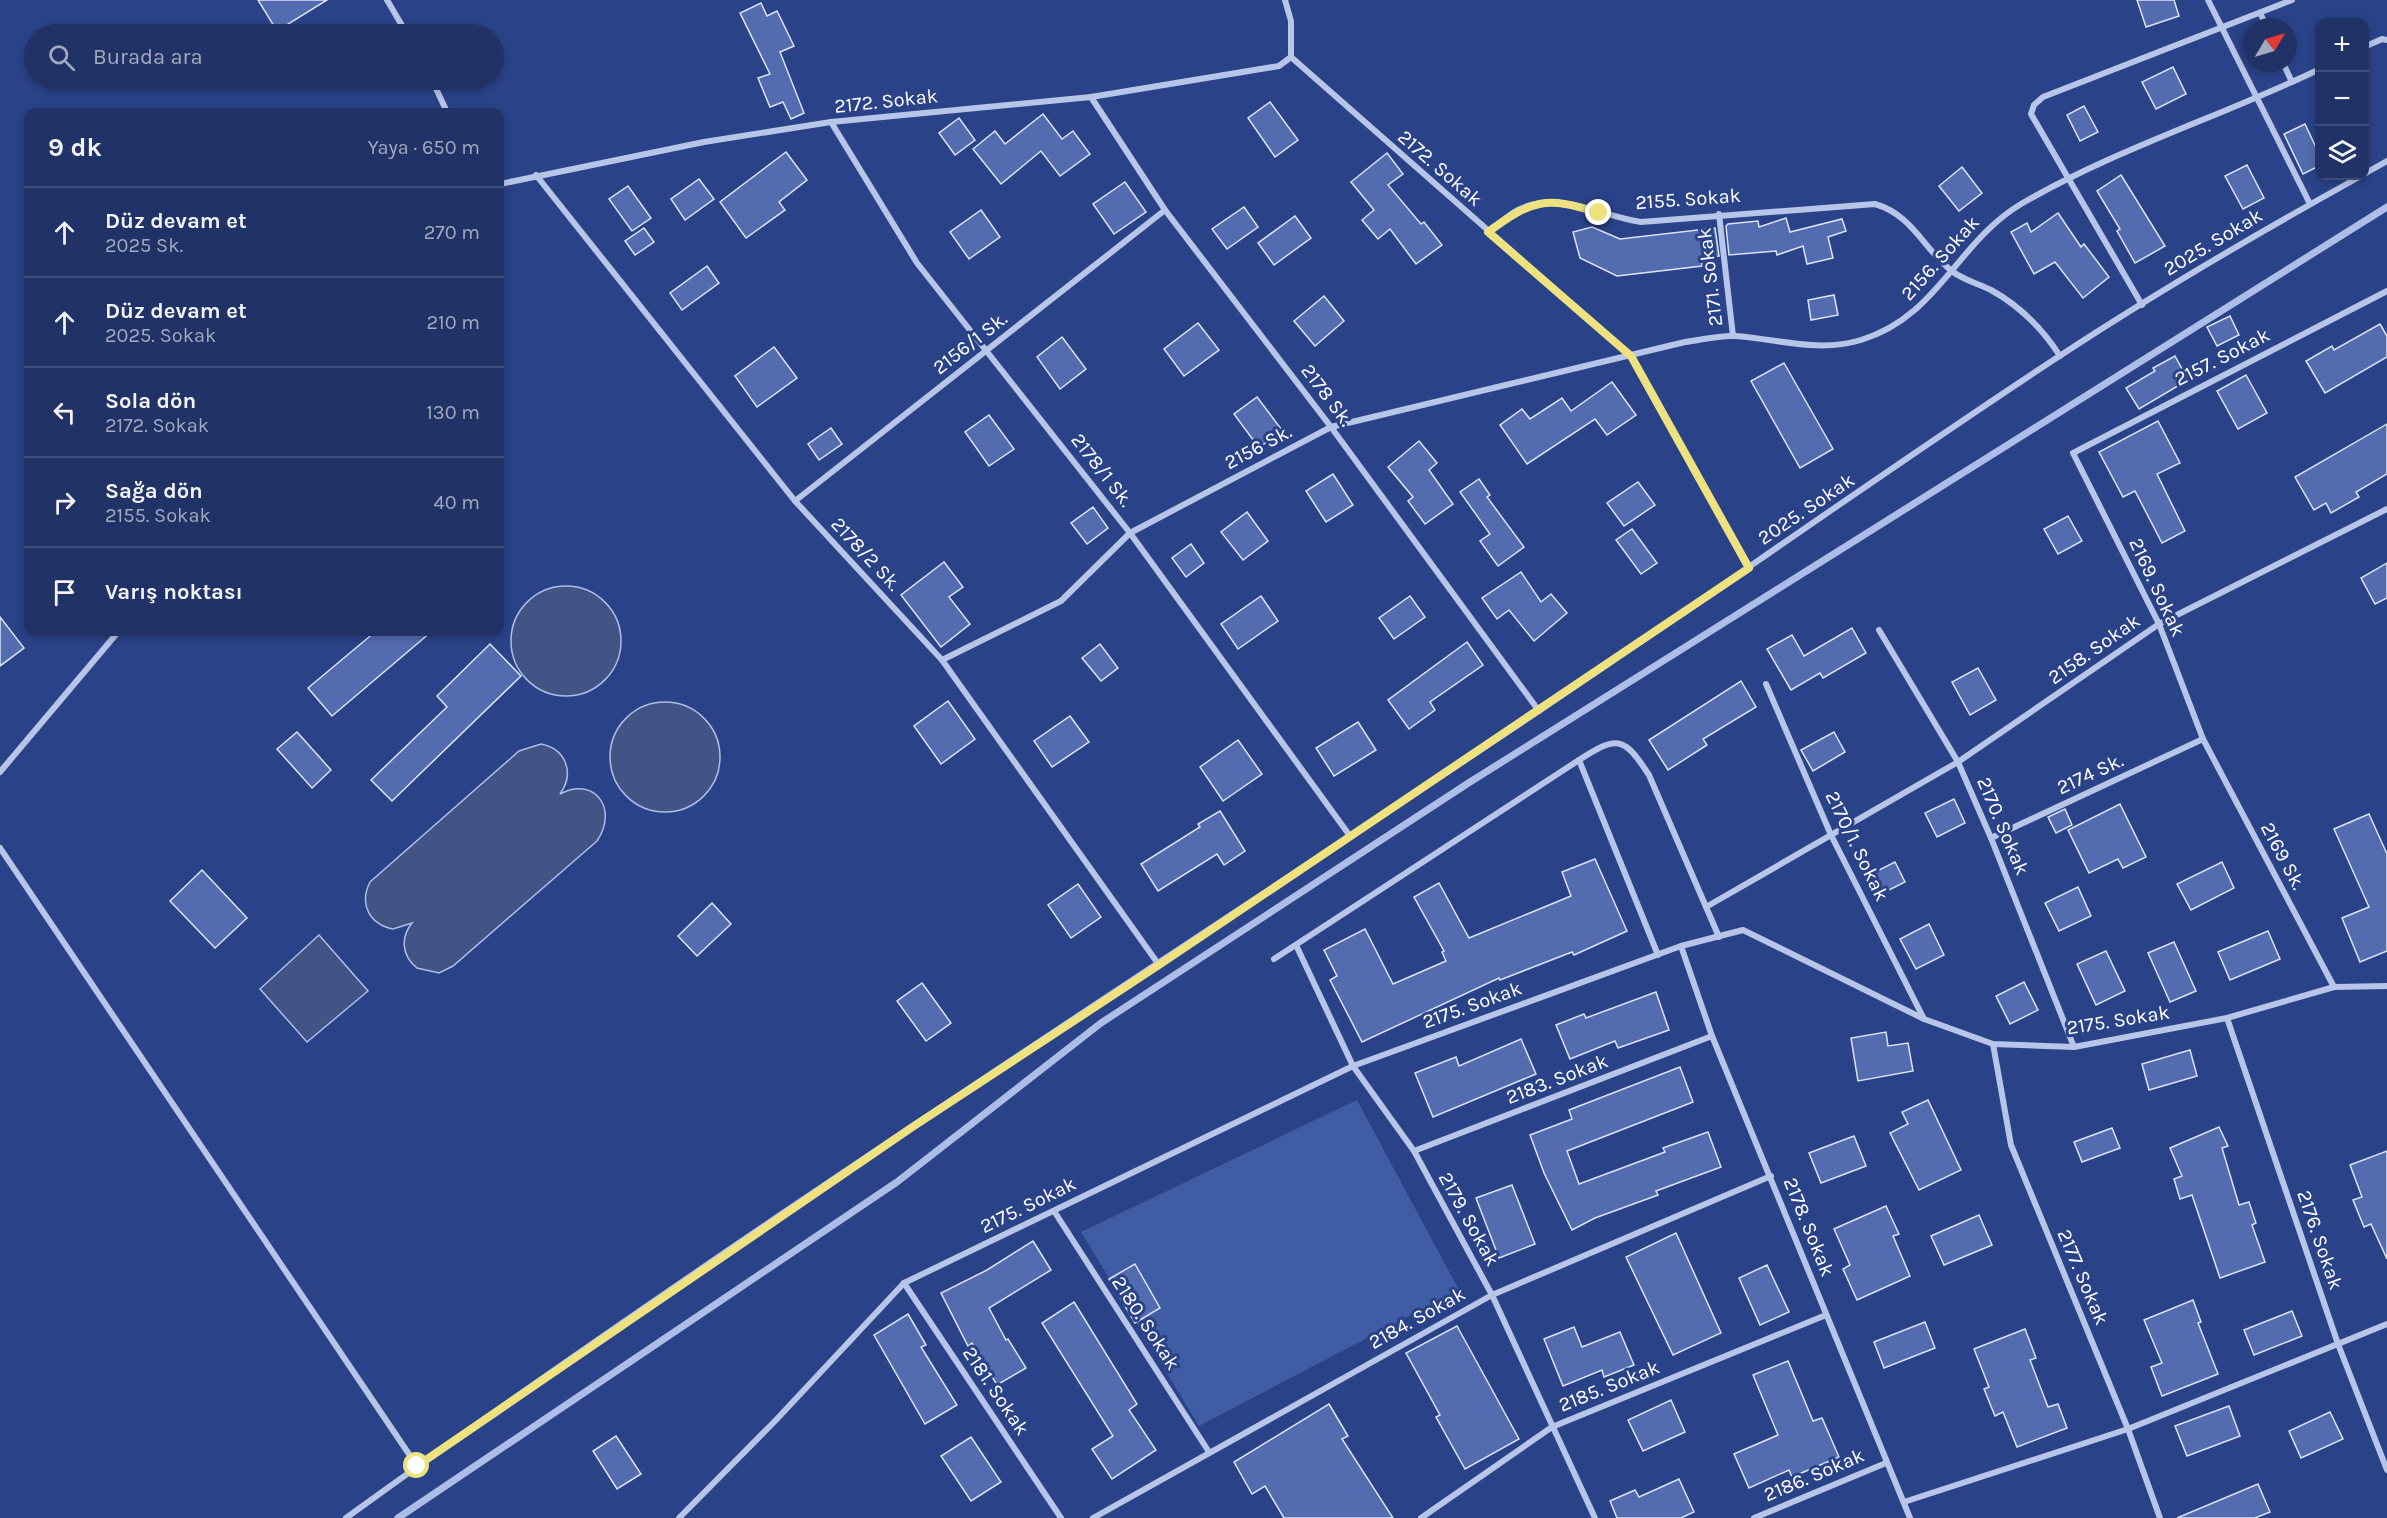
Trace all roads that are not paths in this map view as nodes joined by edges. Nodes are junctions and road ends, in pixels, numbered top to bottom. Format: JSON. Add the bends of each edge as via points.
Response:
{"nodes":[{"id":1,"x":387,"y":0,"type":"edge"},
{"id":2,"x":1285,"y":0,"type":"edge"},
{"id":3,"x":2208,"y":0,"type":"edge"},
{"id":4,"x":2292,"y":0,"type":"edge"},
{"id":5,"x":2260,"y":13,"type":"junction"},
{"id":6,"x":2262,"y":18,"type":"edge"},
{"id":7,"x":401,"y":24,"type":"edge"},
{"id":8,"x":2221,"y":28,"type":"junction"},
{"id":9,"x":2387,"y":40,"type":"edge"},
{"id":10,"x":2369,"y":45,"type":"edge"},
{"id":11,"x":1291,"y":57,"type":"junction"},
{"id":12,"x":2315,"y":71,"type":"edge"},
{"id":13,"x":2287,"y":72,"type":"edge"},
{"id":14,"x":2292,"y":82,"type":"junction"},
{"id":15,"x":437,"y":90,"type":"edge"},
{"id":16,"x":2255,"y":96,"type":"junction"},
{"id":17,"x":1091,"y":97,"type":"junction"},
{"id":18,"x":445,"y":108,"type":"edge"},
{"id":19,"x":831,"y":122,"type":"junction"},
{"id":20,"x":2387,"y":161,"type":"edge"},
{"id":21,"x":2369,"y":172,"type":"edge"},
{"id":22,"x":537,"y":175,"type":"junction"},
{"id":23,"x":2067,"y":180,"type":"junction"},
{"id":24,"x":2354,"y":180,"type":"edge"},
{"id":25,"x":504,"y":183,"type":"edge"},
{"id":26,"x":2310,"y":204,"type":"junction"},
{"id":27,"x":1165,"y":210,"type":"junction"},
{"id":28,"x":1719,"y":214,"type":"junction"},
{"id":29,"x":1488,"y":232,"type":"junction"},
{"id":30,"x":1953,"y":272,"type":"junction"},
{"id":31,"x":2387,"y":291,"type":"edge"},
{"id":32,"x":2142,"y":305,"type":"junction"},
{"id":33,"x":1733,"y":336,"type":"junction"},
{"id":34,"x":987,"y":352,"type":"junction"},
{"id":35,"x":1631,"y":356,"type":"junction"},
{"id":36,"x":2060,"y":356,"type":"junction"},
{"id":37,"x":1331,"y":427,"type":"junction"},
{"id":38,"x":2073,"y":453,"type":"joint"},
{"id":39,"x":795,"y":501,"type":"junction"},
{"id":40,"x":2387,"y":508,"type":"edge"},
{"id":41,"x":1130,"y":533,"type":"junction"},
{"id":42,"x":1749,"y":568,"type":"junction"},
{"id":43,"x":2159,"y":624,"type":"junction"},
{"id":44,"x":1879,"y":630,"type":"dead end"},
{"id":45,"x":115,"y":636,"type":"edge"},
{"id":46,"x":942,"y":660,"type":"junction"},
{"id":47,"x":1766,"y":684,"type":"dead end"},
{"id":48,"x":1539,"y":711,"type":"junction"},
{"id":49,"x":2203,"y":739,"type":"junction"},
{"id":50,"x":1579,"y":760,"type":"junction"},
{"id":51,"x":1958,"y":762,"type":"junction"},
{"id":52,"x":0,"y":772,"type":"edge"},
{"id":53,"x":1831,"y":835,"type":"junction"},
{"id":54,"x":1350,"y":836,"type":"junction"},
{"id":55,"x":1991,"y":838,"type":"junction"},
{"id":56,"x":0,"y":848,"type":"edge"},
{"id":57,"x":1706,"y":907,"type":"junction"},
{"id":58,"x":1719,"y":937,"type":"junction"},
{"id":59,"x":1296,"y":945,"type":"junction"},
{"id":60,"x":1681,"y":946,"type":"junction"},
{"id":61,"x":1658,"y":955,"type":"junction"},
{"id":62,"x":1274,"y":959,"type":"dead end"},
{"id":63,"x":1159,"y":965,"type":"junction"},
{"id":64,"x":2387,"y":986,"type":"edge"},
{"id":65,"x":2334,"y":987,"type":"junction"},
{"id":66,"x":2227,"y":1018,"type":"junction"},
{"id":67,"x":1924,"y":1019,"type":"junction"},
{"id":68,"x":1712,"y":1036,"type":"junction"},
{"id":69,"x":1993,"y":1044,"type":"junction"},
{"id":70,"x":2074,"y":1047,"type":"junction"},
{"id":71,"x":1353,"y":1066,"type":"junction"},
{"id":72,"x":1414,"y":1152,"type":"junction"},
{"id":73,"x":1771,"y":1176,"type":"junction"},
{"id":74,"x":1054,"y":1211,"type":"junction"},
{"id":75,"x":904,"y":1283,"type":"junction"},
{"id":76,"x":1492,"y":1294,"type":"junction"},
{"id":77,"x":1826,"y":1315,"type":"junction"},
{"id":78,"x":2387,"y":1324,"type":"edge"},
{"id":79,"x":2338,"y":1344,"type":"junction"},
{"id":80,"x":1552,"y":1427,"type":"junction"},
{"id":81,"x":2128,"y":1430,"type":"junction"},
{"id":82,"x":1209,"y":1452,"type":"junction"},
{"id":83,"x":1886,"y":1463,"type":"junction"},
{"id":84,"x":417,"y":1466,"type":"junction"},
{"id":85,"x":2387,"y":1470,"type":"edge"},
{"id":86,"x":1904,"y":1502,"type":"junction"},
{"id":87,"x":346,"y":1518,"type":"edge"},
{"id":88,"x":679,"y":1518,"type":"edge"},
{"id":89,"x":1061,"y":1518,"type":"edge"},
{"id":90,"x":1093,"y":1518,"type":"edge"},
{"id":91,"x":1421,"y":1518,"type":"edge"},
{"id":92,"x":1595,"y":1518,"type":"edge"},
{"id":93,"x":1754,"y":1518,"type":"edge"},
{"id":94,"x":1910,"y":1518,"type":"edge"},
{"id":95,"x":2160,"y":1518,"type":"edge"}],
"edges":[{"from":1,"to":7,"type":"street"},
{"from":2,"to":11,"type":"street","via":[[1292,21]]},
{"from":3,"to":8,"type":"street"},
{"from":4,"to":5,"type":"street"},
{"from":5,"to":6,"type":"street"},
{"from":5,"to":8,"type":"street"},
{"from":8,"to":16,"type":"street"},
{"from":8,"to":23,"type":"street","via":[[2037,101],[2031,114]]},
{"from":9,"to":10,"type":"street"},
{"from":11,"to":17,"type":"street","name":"2172. Sokak","via":[[1279,66]]},
{"from":11,"to":29,"type":"street","name":"2172. Sokak"},
{"from":12,"to":14,"type":"street","name":"2156. Sokak"},
{"from":13,"to":14,"type":"street"},
{"from":14,"to":16,"type":"street","name":"2156. Sokak"},
{"from":15,"to":18,"type":"street"},
{"from":16,"to":23,"type":"street","name":"2156. Sokak"},
{"from":16,"to":26,"type":"street"},
{"from":17,"to":19,"type":"street","name":"2172. Sokak"},
{"from":17,"to":27,"type":"street","name":"2178 Sk."},
{"from":19,"to":22,"type":"street","name":"2172. Sokak"},
{"from":19,"to":34,"type":"street","name":"2178/1 Sk.","via":[[917,263]]},
{"from":20,"to":21,"type":"street","name":"2025. Sokak"},
{"from":22,"to":25,"type":"street","name":"2172. Sokak"},
{"from":22,"to":39,"type":"street","name":"2178/2 Sk."},
{"from":23,"to":30,"type":"street","name":"2156. Sokak","via":[[1995,223],[1974,241]]},
{"from":23,"to":32,"type":"street"},
{"from":24,"to":26,"type":"street","name":"2025. Sokak"},
{"from":26,"to":32,"type":"street","name":"2025. Sokak"},
{"from":27,"to":34,"type":"street","name":"2156/1 Sk."},
{"from":27,"to":37,"type":"street","name":"2178 Sk."},
{"from":28,"to":29,"type":"street","name":"2155. Sokak","via":[[1641,222],[1546,202],[1518,210]]},
{"from":28,"to":30,"type":"street","name":"2155. Sokak","via":[[1864,202],[1885,207],[1904,218]]},
{"from":28,"to":33,"type":"street","name":"2171. Sokak"},
{"from":29,"to":35,"type":"street","name":"2172. Sokak"},
{"from":30,"to":33,"type":"street","name":"2156. Sokak","via":[[1908,317],[1861,340],[1809,346]]},
{"from":30,"to":36,"type":"street","via":[[2021,310]]},
{"from":31,"to":38,"type":"street","name":"2157. Sokak"},
{"from":32,"to":36,"type":"street","name":"2025. Sokak"},
{"from":33,"to":35,"type":"street","name":"2156. Sokak","via":[[1685,342]]},
{"from":34,"to":39,"type":"street","name":"2156/1 Sk."},
{"from":34,"to":41,"type":"street","name":"2178/1 Sk."},
{"from":35,"to":37,"type":"street","name":"2156 Sk."},
{"from":35,"to":42,"type":"street","name":"2172. Sokak"},
{"from":36,"to":42,"type":"street","name":"2025. Sokak"},
{"from":37,"to":41,"type":"street","name":"2156 Sk."},
{"from":37,"to":48,"type":"street","name":"2178 Sk."},
{"from":38,"to":43,"type":"street","name":"2169. Sokak"},
{"from":39,"to":46,"type":"street","name":"2178/2 Sk."},
{"from":40,"to":43,"type":"street","name":"2158. Sokak"},
{"from":41,"to":46,"type":"street","name":"2156 Sk.","via":[[1061,601]]},
{"from":41,"to":54,"type":"street","name":"2178/1 Sk."},
{"from":42,"to":48,"type":"street","name":"2025. Sokak"},
{"from":43,"to":49,"type":"street","name":"2169. Sokak"},
{"from":43,"to":51,"type":"street","name":"2158. Sokak"},
{"from":44,"to":51,"type":"street","name":"2170. Sokak"},
{"from":45,"to":52,"type":"street"},
{"from":46,"to":63,"type":"street","name":"2178/2 Sk."},
{"from":47,"to":53,"type":"street","name":"2170/1. Sokak"},
{"from":48,"to":54,"type":"street","name":"2025. Sokak"},
{"from":49,"to":55,"type":"street","name":"2174 Sk."},
{"from":49,"to":65,"type":"street","name":"2169 Sk."},
{"from":50,"to":57,"type":"street","via":[[1613,743],[1634,751],[1649,775]]},
{"from":50,"to":59,"type":"street"},
{"from":50,"to":61,"type":"street"},
{"from":51,"to":53,"type":"street","name":"2158. Sokak"},
{"from":51,"to":55,"type":"street","name":"2170. Sokak"},
{"from":53,"to":57,"type":"street","name":"2158. Sokak"},
{"from":53,"to":67,"type":"street","name":"2170/1. Sokak"},
{"from":54,"to":63,"type":"street","name":"2025. Sokak"},
{"from":55,"to":70,"type":"street","name":"2170. Sokak"},
{"from":56,"to":84,"type":"street"},
{"from":57,"to":58,"type":"street"},
{"from":58,"to":60,"type":"street","name":"2175. Sokak"},
{"from":58,"to":67,"type":"street","name":"2175. Sokak","via":[[1743,930]]},
{"from":59,"to":62,"type":"street"},
{"from":59,"to":71,"type":"street","name":"2179. Sokak"},
{"from":60,"to":61,"type":"street","name":"2175. Sokak"},
{"from":60,"to":68,"type":"street","name":"2178. Sokak"},
{"from":61,"to":71,"type":"street","name":"2175. Sokak"},
{"from":63,"to":84,"type":"street","name":"2025. Sokak","via":[[911,1128]]},
{"from":64,"to":65,"type":"street","name":"2175. Sokak"},
{"from":65,"to":66,"type":"street","name":"2175. Sokak"},
{"from":66,"to":70,"type":"street","name":"2175. Sokak"},
{"from":66,"to":79,"type":"street","name":"2176. Sokak"},
{"from":67,"to":69,"type":"street","name":"2175. Sokak"},
{"from":68,"to":72,"type":"street","name":"2183. Sokak"},
{"from":68,"to":73,"type":"street","name":"2178. Sokak"},
{"from":69,"to":70,"type":"street","name":"2175. Sokak"},
{"from":69,"to":81,"type":"street","name":"2177. Sokak","via":[[2011,1145]]},
{"from":71,"to":72,"type":"street","name":"2179. Sokak"},
{"from":71,"to":74,"type":"street","name":"2175. Sokak"},
{"from":72,"to":76,"type":"street","name":"2179. Sokak"},
{"from":73,"to":76,"type":"street","name":"2184. Sokak"},
{"from":73,"to":77,"type":"street","name":"2178. Sokak"},
{"from":74,"to":75,"type":"street","name":"2175. Sokak"},
{"from":74,"to":82,"type":"street","name":"2180. Sokak"},
{"from":75,"to":88,"type":"street","name":"2175. Sokak"},
{"from":75,"to":89,"type":"street","name":"2181. Sokak"},
{"from":76,"to":80,"type":"street","name":"2179. Sokak"},
{"from":76,"to":82,"type":"street","name":"2184. Sokak"},
{"from":77,"to":80,"type":"street","name":"2185. Sokak"},
{"from":77,"to":83,"type":"street","name":"2178. Sokak"},
{"from":78,"to":79,"type":"street"},
{"from":79,"to":81,"type":"street"},
{"from":79,"to":85,"type":"street","name":"2176. Sokak"},
{"from":80,"to":91,"type":"street","name":"2185. Sokak"},
{"from":80,"to":92,"type":"street","name":"2179. Sokak"},
{"from":81,"to":86,"type":"street"},
{"from":81,"to":95,"type":"street","name":"2177. Sokak"},
{"from":82,"to":90,"type":"street","name":"2184. Sokak"},
{"from":83,"to":86,"type":"street","name":"2178. Sokak"},
{"from":83,"to":93,"type":"street","name":"2186. Sokak"},
{"from":84,"to":87,"type":"street","name":"2025. Sokak"},
{"from":86,"to":94,"type":"street","name":"2178. Sokak"}]}
